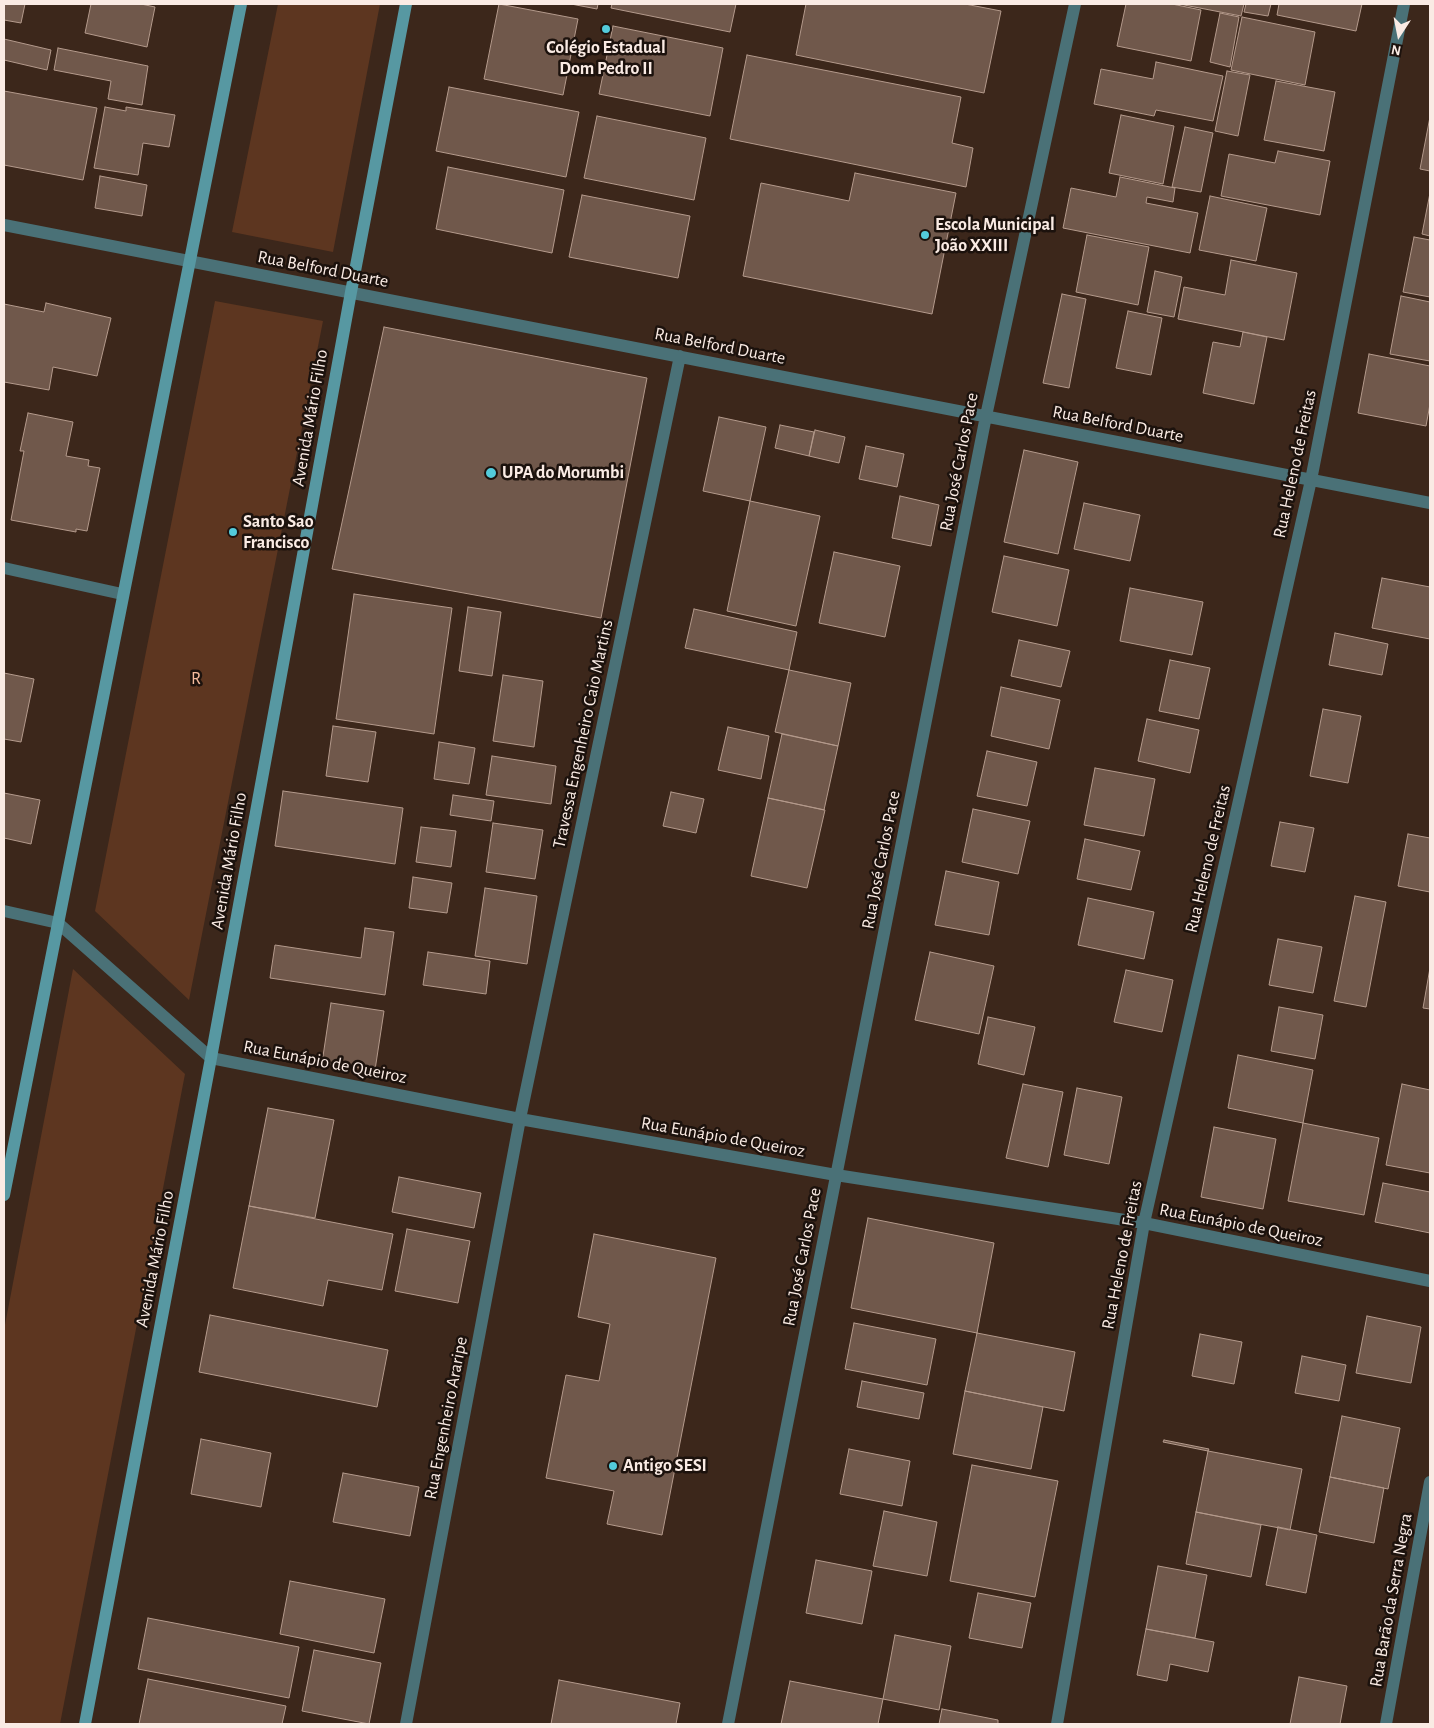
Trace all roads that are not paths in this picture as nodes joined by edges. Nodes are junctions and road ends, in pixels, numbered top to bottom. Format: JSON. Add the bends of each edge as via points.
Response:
{"nodes":[{"id":1,"x":241,"y":4,"type":"edge"},
{"id":2,"x":406,"y":4,"type":"edge"},
{"id":3,"x":1075,"y":4,"type":"edge"},
{"id":4,"x":1404,"y":4,"type":"edge"},
{"id":5,"x":4,"y":225,"type":"edge"},
{"id":6,"x":189,"y":261,"type":"junction"},
{"id":7,"x":351,"y":292,"type":"junction"},
{"id":8,"x":680,"y":356,"type":"junction"},
{"id":9,"x":986,"y":416,"type":"junction"},
{"id":10,"x":1311,"y":480,"type":"junction"},
{"id":11,"x":1430,"y":503,"type":"edge"},
{"id":12,"x":4,"y":568,"type":"edge"},
{"id":13,"x":122,"y":594,"type":"junction"},
{"id":14,"x":4,"y":911,"type":"edge"},
{"id":15,"x":58,"y":923,"type":"junction"},
{"id":16,"x":211,"y":1058,"type":"junction"},
{"id":17,"x":520,"y":1119,"type":"junction"},
{"id":18,"x":836,"y":1175,"type":"junction"},
{"id":19,"x":4,"y":1195,"type":"edge"},
{"id":20,"x":1144,"y":1223,"type":"junction"},
{"id":21,"x":1430,"y":1281,"type":"edge"},
{"id":22,"x":1430,"y":1482,"type":"edge"},
{"id":23,"x":85,"y":1724,"type":"edge"},
{"id":24,"x":406,"y":1724,"type":"edge"},
{"id":25,"x":728,"y":1724,"type":"edge"},
{"id":26,"x":1058,"y":1724,"type":"edge"},
{"id":27,"x":1386,"y":1724,"type":"edge"}],
"edges":[{"from":1,"to":6,"type":"main road"},
{"from":2,"to":7,"type":"main road","name":"Avenida Mário Filho"},
{"from":3,"to":9,"type":"street","name":"Rua José Carlos Pace"},
{"from":4,"to":10,"type":"street","name":"Rua Heleno de Freitas"},
{"from":5,"to":6,"type":"street","name":"Rua Belford Duarte"},
{"from":6,"to":7,"type":"street","name":"Rua Belford Duarte"},
{"from":6,"to":13,"type":"main road"},
{"from":7,"to":8,"type":"street","name":"Rua Belford Duarte"},
{"from":7,"to":16,"type":"main road","name":"Avenida Mário Filho"},
{"from":8,"to":9,"type":"street","name":"Rua Belford Duarte"},
{"from":8,"to":17,"type":"street","name":"Travessa Engenheiro Caio Martins"},
{"from":9,"to":10,"type":"street","name":"Rua Belford Duarte"},
{"from":9,"to":18,"type":"street","name":"Rua José Carlos Pace"},
{"from":10,"to":11,"type":"street","name":"Rua Belford Duarte"},
{"from":10,"to":20,"type":"street","name":"Rua Heleno de Freitas"},
{"from":12,"to":13,"type":"street"},
{"from":13,"to":15,"type":"main road"},
{"from":14,"to":15,"type":"street"},
{"from":15,"to":16,"type":"street"},
{"from":15,"to":19,"type":"main road"},
{"from":16,"to":17,"type":"street","name":"Rua Eunápio de Queiroz"},
{"from":16,"to":23,"type":"main road","name":"Avenida Mário Filho"},
{"from":17,"to":18,"type":"street","name":"Rua Eunápio de Queiroz"},
{"from":17,"to":24,"type":"street","name":"Rua Engenheiro Araripe"},
{"from":18,"to":20,"type":"street","name":"Rua Eunápio de Queiroz"},
{"from":18,"to":25,"type":"street","name":"Rua José Carlos Pace"},
{"from":20,"to":21,"type":"street","name":"Rua Eunápio de Queiroz"},
{"from":20,"to":26,"type":"street","name":"Rua Heleno de Freitas"},
{"from":22,"to":27,"type":"street","name":"Rua Barão da Serra Negra"}]}
